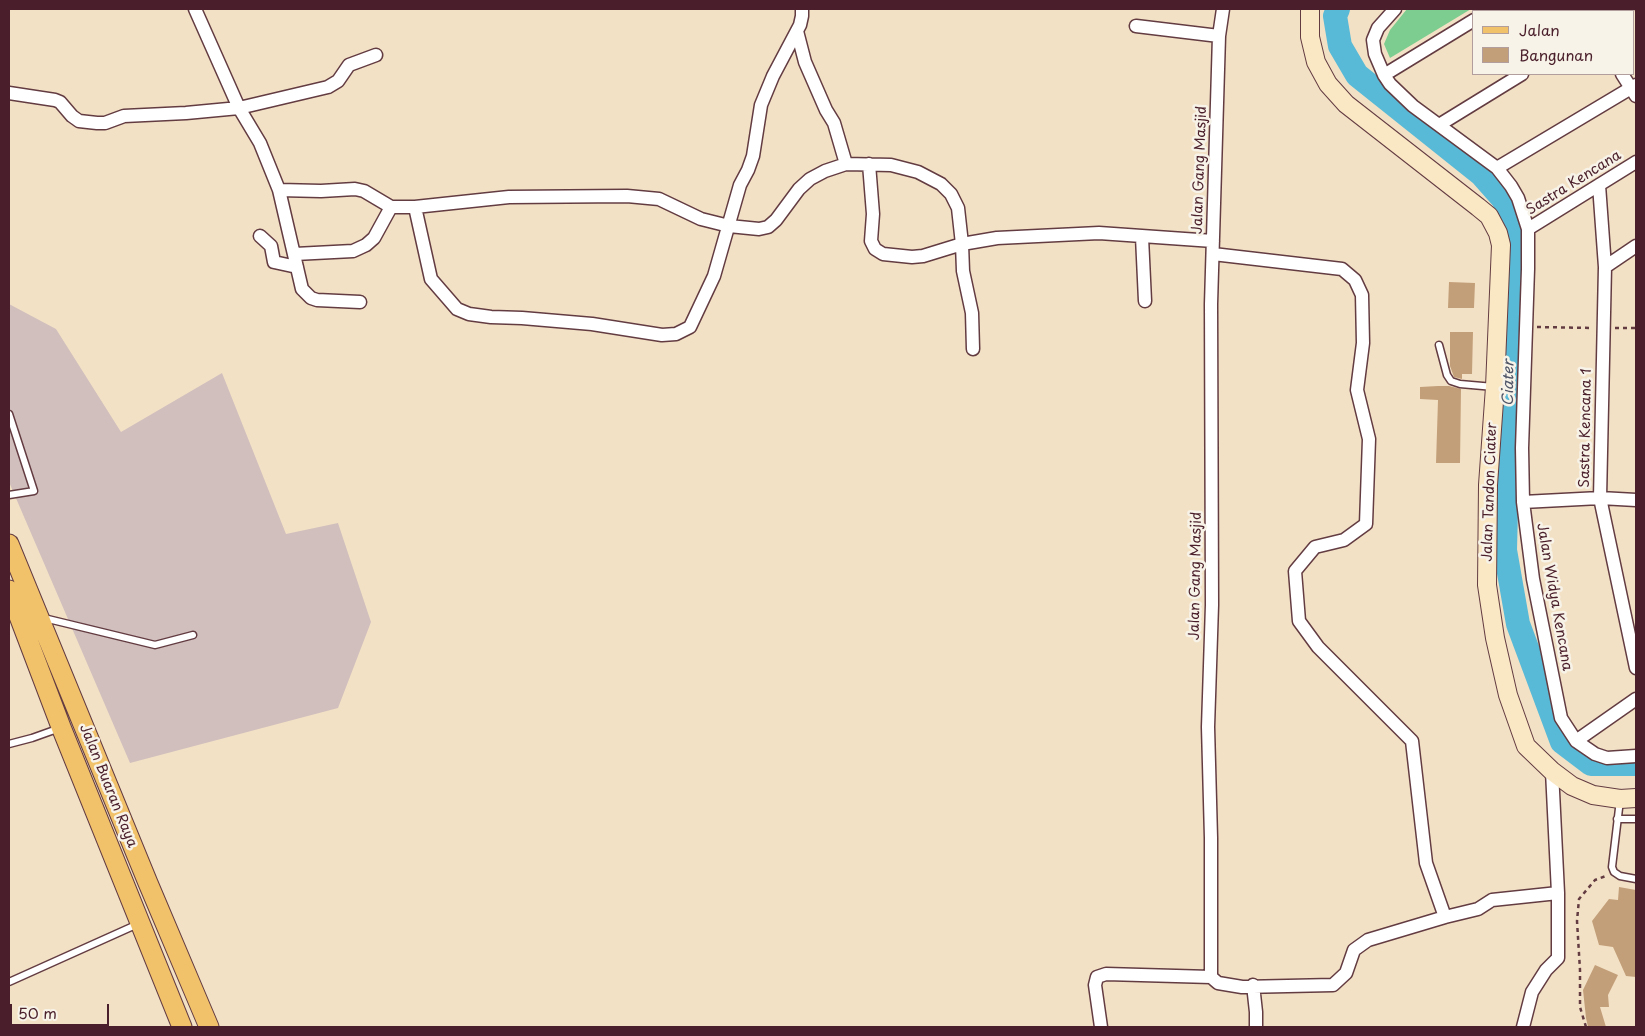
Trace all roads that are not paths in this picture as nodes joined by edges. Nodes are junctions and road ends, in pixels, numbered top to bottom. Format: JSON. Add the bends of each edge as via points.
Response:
{"nodes":[{"id":1,"x":195,"y":9,"type":"edge"},
{"id":2,"x":802,"y":9,"type":"edge"},
{"id":3,"x":1223,"y":9,"type":"edge"},
{"id":4,"x":1310,"y":9,"type":"edge"},
{"id":5,"x":1395,"y":9,"type":"edge"},
{"id":6,"x":1472,"y":21,"type":"edge"},
{"id":7,"x":1136,"y":26,"type":"dead end"},
{"id":8,"x":798,"y":31,"type":"junction"},
{"id":9,"x":1219,"y":36,"type":"junction"},
{"id":10,"x":376,"y":55,"type":"dead end"},
{"id":11,"x":1384,"y":75,"type":"junction"},
{"id":12,"x":1520,"y":75,"type":"edge"},
{"id":13,"x":1623,"y":75,"type":"edge"},
{"id":14,"x":1635,"y":90,"type":"edge"},
{"id":15,"x":9,"y":93,"type":"edge"},
{"id":16,"x":239,"y":108,"type":"junction"},
{"id":17,"x":1439,"y":125,"type":"junction"},
{"id":18,"x":1636,"y":162,"type":"edge"},
{"id":19,"x":846,"y":164,"type":"junction"},
{"id":20,"x":869,"y":164,"type":"junction"},
{"id":21,"x":1496,"y":168,"type":"junction"},
{"id":22,"x":1599,"y":185,"type":"junction"},
{"id":23,"x":279,"y":190,"type":"junction"},
{"id":24,"x":391,"y":207,"type":"junction"},
{"id":25,"x":414,"y":207,"type":"junction"},
{"id":26,"x":729,"y":226,"type":"junction"},
{"id":27,"x":1528,"y":229,"type":"junction"},
{"id":28,"x":260,"y":236,"type":"dead end"},
{"id":29,"x":1142,"y":237,"type":"junction"},
{"id":30,"x":1213,"y":241,"type":"junction"},
{"id":31,"x":962,"y":244,"type":"junction"},
{"id":32,"x":1636,"y":246,"type":"edge"},
{"id":33,"x":295,"y":254,"type":"junction"},
{"id":34,"x":1213,"y":254,"type":"junction"},
{"id":35,"x":297,"y":267,"type":"junction"},
{"id":36,"x":1605,"y":267,"type":"junction"},
{"id":37,"x":1145,"y":301,"type":"dead end"},
{"id":38,"x":360,"y":302,"type":"dead end"},
{"id":39,"x":1439,"y":346,"type":"dead end"},
{"id":40,"x":973,"y":350,"type":"dead end"},
{"id":41,"x":1495,"y":387,"type":"junction"},
{"id":42,"x":9,"y":414,"type":"edge"},
{"id":43,"x":9,"y":495,"type":"edge"},
{"id":44,"x":1600,"y":498,"type":"junction"},
{"id":45,"x":1636,"y":500,"type":"edge"},
{"id":46,"x":1523,"y":502,"type":"junction"},
{"id":47,"x":9,"y":544,"type":"edge"},
{"id":48,"x":9,"y":590,"type":"edge"},
{"id":49,"x":40,"y":622,"type":"junction"},
{"id":50,"x":193,"y":635,"type":"dead end"},
{"id":51,"x":1636,"y":668,"type":"edge"},
{"id":52,"x":1636,"y":699,"type":"edge"},
{"id":53,"x":61,"y":727,"type":"junction"},
{"id":54,"x":1576,"y":740,"type":"junction"},
{"id":55,"x":9,"y":744,"type":"edge"},
{"id":56,"x":1636,"y":756,"type":"edge"},
{"id":57,"x":1552,"y":771,"type":"junction"},
{"id":58,"x":1628,"y":798,"type":"edge"},
{"id":59,"x":1618,"y":819,"type":"junction"},
{"id":60,"x":1636,"y":819,"type":"edge"},
{"id":61,"x":1636,"y":879,"type":"edge"},
{"id":62,"x":1558,"y":894,"type":"junction"},
{"id":63,"x":1445,"y":917,"type":"junction"},
{"id":64,"x":141,"y":923,"type":"junction"},
{"id":65,"x":1211,"y":977,"type":"junction"},
{"id":66,"x":9,"y":982,"type":"edge"},
{"id":67,"x":1253,"y":986,"type":"junction"},
{"id":68,"x":182,"y":1027,"type":"edge"},
{"id":69,"x":209,"y":1027,"type":"edge"},
{"id":70,"x":1101,"y":1027,"type":"edge"},
{"id":71,"x":1256,"y":1027,"type":"edge"},
{"id":72,"x":1523,"y":1027,"type":"edge"}],
"edges":[{"from":1,"to":16,"type":"street"},
{"from":2,"to":8,"type":"street"},
{"from":3,"to":9,"type":"street","name":"Jalan Gang Masjid"},
{"from":4,"to":41,"type":"street","name":"Jalan Tandon Ciater","via":[[1312,46],[1316,62],[1328,84],[1346,104],[1478,207],[1494,225],[1500,245]]},
{"from":5,"to":11,"type":"street","name":"Jalan Widya Kencana","via":[[1378,28],[1373,40]]},
{"from":6,"to":11,"type":"street"},
{"from":7,"to":9,"type":"street"},
{"from":8,"to":19,"type":"street","via":[[805,62],[834,124]]},
{"from":8,"to":26,"type":"street","via":[[761,105],[753,156],[740,185]]},
{"from":9,"to":30,"type":"street","name":"Jalan Gang Masjid"},
{"from":10,"to":16,"type":"street","via":[[349,65],[338,81],[328,87]]},
{"from":11,"to":17,"type":"street","name":"Jalan Widya Kencana","via":[[1413,106]]},
{"from":12,"to":17,"type":"street"},
{"from":13,"to":14,"type":"street"},
{"from":14,"to":21,"type":"street"},
{"from":15,"to":16,"type":"street","via":[[55,100],[79,121],[97,123],[124,116]]},
{"from":16,"to":23,"type":"street","via":[[260,143]]},
{"from":17,"to":21,"type":"street","name":"Jalan Widya Kencana"},
{"from":18,"to":22,"type":"street","name":"Sastra Kencana"},
{"from":19,"to":20,"type":"street"},
{"from":19,"to":26,"type":"street","via":[[810,179],[768,227],[745,229]]},
{"from":20,"to":31,"type":"street","via":[[891,165],[918,172],[941,184],[958,208]]},
{"from":20,"to":31,"type":"street","via":[[873,214],[871,241],[874,248],[883,254],[912,257]]},
{"from":21,"to":27,"type":"street","name":"Jalan Widya Kencana","via":[[1518,198]]},
{"from":22,"to":27,"type":"street","name":"Sastra Kencana"},
{"from":22,"to":36,"type":"street","name":"Sastra Kencana 1"},
{"from":23,"to":24,"type":"street","via":[[355,189]]},
{"from":23,"to":33,"type":"street"},
{"from":24,"to":25,"type":"street"},
{"from":24,"to":33,"type":"street","via":[[374,238],[360,248]]},
{"from":25,"to":26,"type":"street","via":[[509,197],[627,196],[659,199],[701,219]]},
{"from":25,"to":26,"type":"street","via":[[431,280],[458,309],[491,317],[592,324],[662,335],[676,334],[690,326],[714,276]]},
{"from":27,"to":46,"type":"street","name":"Jalan Widya Kencana"},
{"from":28,"to":35,"type":"street","via":[[271,246],[274,262]]},
{"from":29,"to":30,"type":"street"},
{"from":29,"to":31,"type":"street","via":[[1100,234],[997,238]]},
{"from":29,"to":37,"type":"street"},
{"from":30,"to":34,"type":"street","name":"Jalan Gang Masjid"},
{"from":31,"to":40,"type":"street","via":[[963,271],[972,313]]},
{"from":32,"to":36,"type":"street"},
{"from":33,"to":35,"type":"street"},
{"from":34,"to":63,"type":"street","via":[[1342,269],[1355,280],[1362,295],[1363,343],[1357,390],[1369,439],[1366,524],[1344,540],[1315,547],[1295,570],[1299,621],[1318,647],[1412,741],[1426,863]]},
{"from":34,"to":65,"type":"street","name":"Jalan Gang Masjid","via":[[1212,605],[1208,727]]},
{"from":35,"to":38,"type":"street","via":[[302,289],[311,298]]},
{"from":36,"to":44,"type":"street","name":"Sastra Kencana 1"},
{"from":39,"to":41,"type":"lane","via":[[1451,381]]},
{"from":41,"to":57,"type":"street","name":"Jalan Tandon Ciater","via":[[1488,485],[1487,575],[1494,629],[1508,695],[1526,746]]},
{"from":42,"to":43,"type":"lane","via":[[34,491]]},
{"from":44,"to":45,"type":"street"},
{"from":44,"to":46,"type":"street"},
{"from":44,"to":51,"type":"street","name":"Sastra Kencana 1"},
{"from":46,"to":54,"type":"street","name":"Jalan Widya Kencana","via":[[1533,579],[1561,718]]},
{"from":47,"to":49,"type":"main road","name":"Jalan Buaran Raya"},
{"from":48,"to":53,"type":"main road","name":"Jalan Buaran Raya"},
{"from":49,"to":50,"type":"lane","via":[[48,619],[155,645]]},
{"from":49,"to":69,"type":"main road","name":"Jalan Buaran Raya"},
{"from":52,"to":54,"type":"street"},
{"from":53,"to":55,"type":"lane"},
{"from":53,"to":64,"type":"main road","name":"Jalan Buaran Raya"},
{"from":54,"to":56,"type":"street","name":"Jalan Widya Kencana","via":[[1601,757]]},
{"from":57,"to":58,"type":"street","name":"Jalan Tandon Ciater","via":[[1593,795]]},
{"from":57,"to":62,"type":"street"},
{"from":58,"to":59,"type":"lane"},
{"from":59,"to":60,"type":"lane"},
{"from":59,"to":61,"type":"lane","via":[[1612,866],[1620,876]]},
{"from":62,"to":63,"type":"street","via":[[1492,900],[1478,909]]},
{"from":62,"to":72,"type":"street","via":[[1558,958],[1532,992]]},
{"from":63,"to":67,"type":"street","via":[[1368,940],[1354,950],[1346,973],[1333,986]]},
{"from":64,"to":66,"type":"lane"},
{"from":64,"to":68,"type":"main road","name":"Jalan Buaran Raya"},
{"from":65,"to":67,"type":"street","via":[[1225,984]]},
{"from":65,"to":70,"type":"street","via":[[1097,976],[1095,985]]},
{"from":67,"to":71,"type":"street"}]}
